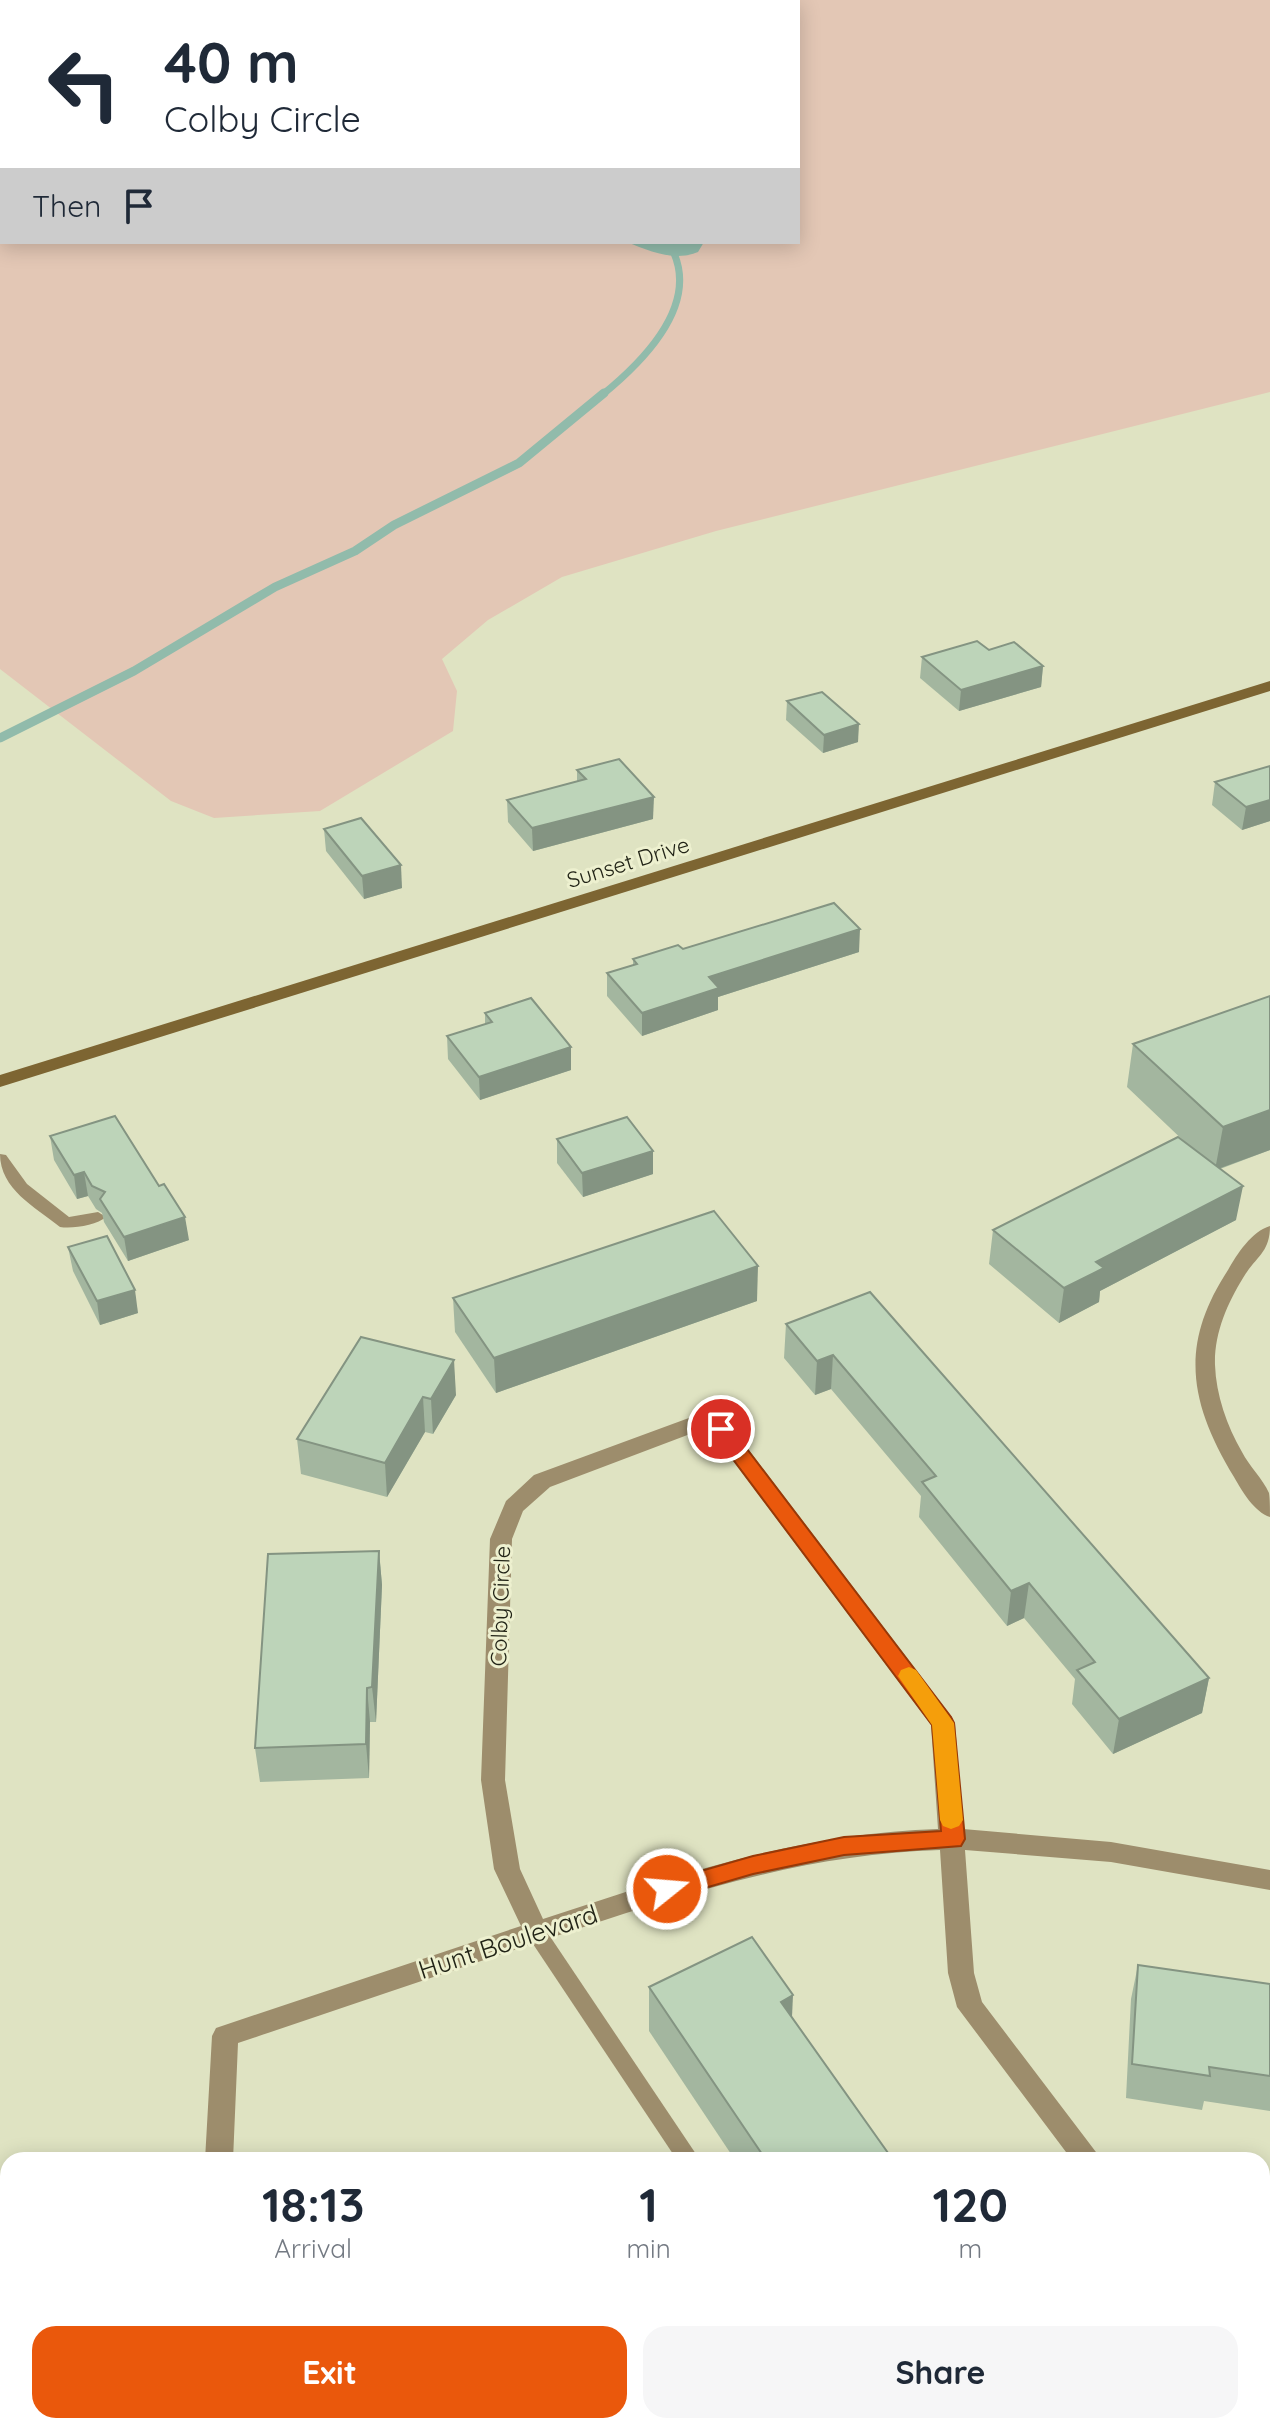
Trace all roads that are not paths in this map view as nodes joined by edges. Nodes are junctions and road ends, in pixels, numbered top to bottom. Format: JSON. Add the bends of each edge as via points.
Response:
{"nodes":[{"id":1,"x":1270,"y":686,"type":"edge"},
{"id":2,"x":0,"y":1081,"type":"edge"},
{"id":3,"x":0,"y":1159,"type":"edge"},
{"id":4,"x":98,"y":1217,"type":"edge"},
{"id":5,"x":1270,"y":1233,"type":"edge"},
{"id":6,"x":1270,"y":1509,"type":"edge"},
{"id":7,"x":953,"y":1839,"type":"junction"},
{"id":8,"x":1270,"y":1880,"type":"edge"},
{"id":9,"x":536,"y":1932,"type":"junction"},
{"id":10,"x":219,"y":2152,"type":"edge"},
{"id":11,"x":684,"y":2152,"type":"edge"},
{"id":12,"x":1082,"y":2152,"type":"edge"}],
"edges":[{"from":1,"to":2,"type":"street","name":"Sunset Drive"},
{"from":3,"to":4,"type":"lane","via":[[21,1188],[66,1223]]},
{"from":5,"to":6,"type":"street","via":[[1234,1276],[1215,1310],[1205,1345],[1207,1384],[1221,1434],[1250,1488]]},
{"from":7,"to":8,"type":"street","name":"Hunt Boulevard","via":[[1066,1847]]},
{"from":7,"to":9,"type":"street","name":"Hunt Boulevard","via":[[844,1846],[753,1865]]},
{"from":7,"to":9,"type":"street","name":"Colby Circle","via":[[943,1723],[721,1429],[697,1423],[542,1481],[514,1507],[501,1539],[493,1780],[507,1869]]},
{"from":7,"to":12,"type":"street","name":"Colby Circle","via":[[961,1973],[970,2007]]},
{"from":9,"to":10,"type":"street","name":"Hunt Boulevard","via":[[225,2036]]},
{"from":9,"to":11,"type":"lane"}]}
